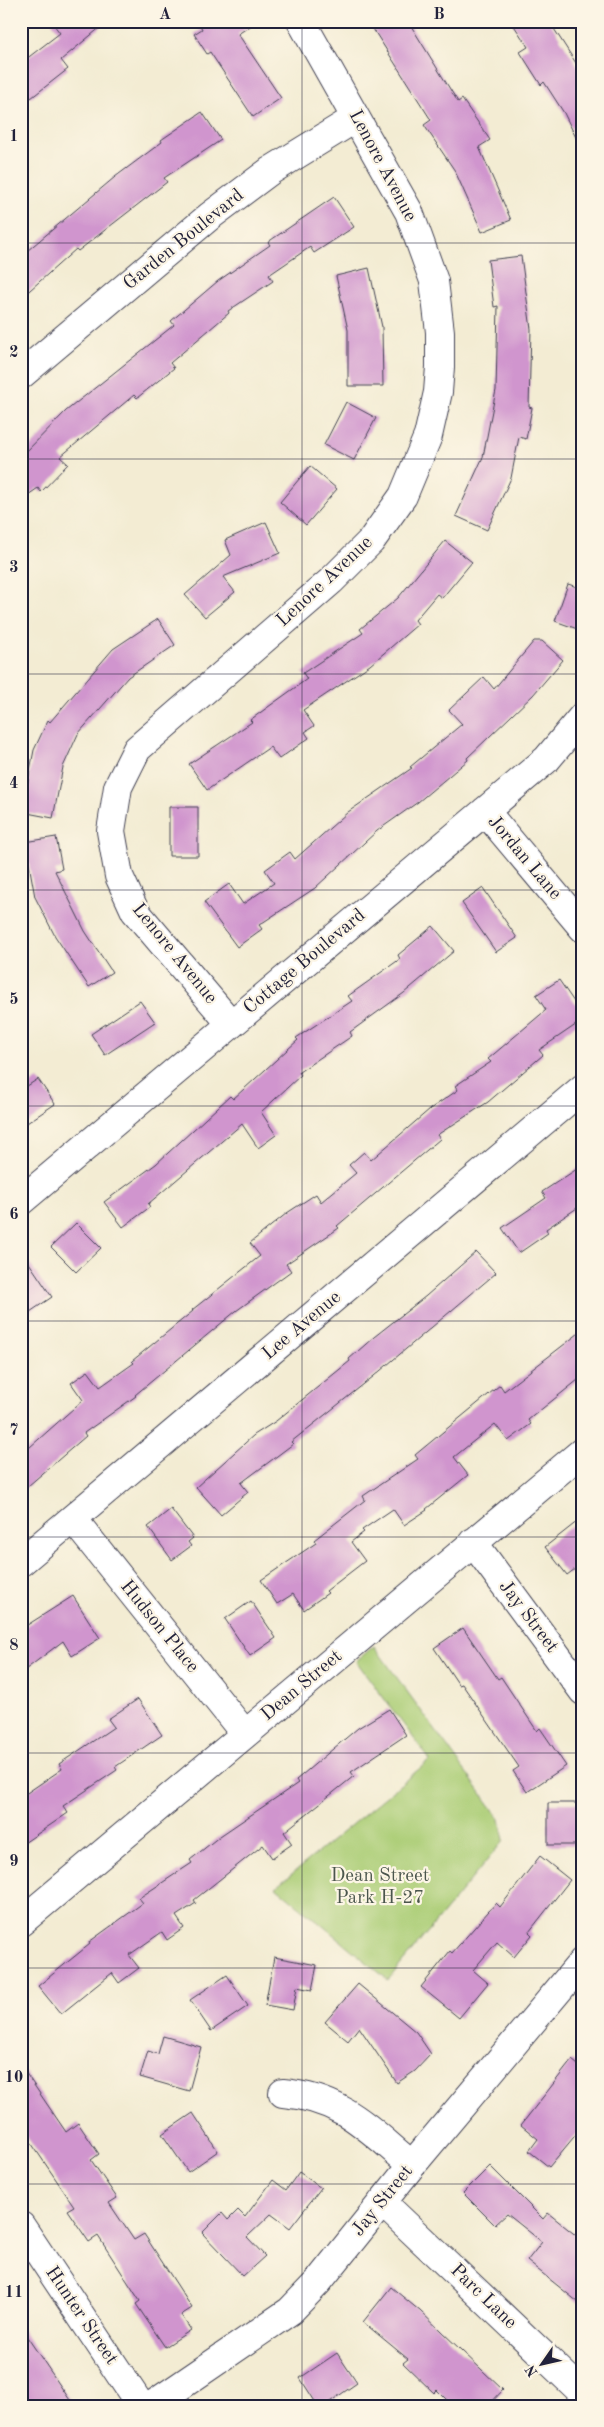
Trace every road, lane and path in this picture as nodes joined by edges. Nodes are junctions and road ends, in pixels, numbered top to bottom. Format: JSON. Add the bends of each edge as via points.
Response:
{"nodes":[{"id":1,"x":301,"y":21,"type":"edge"},
{"id":2,"x":356,"y":118,"type":"junction"},
{"id":3,"x":21,"y":375,"type":"edge"},
{"id":4,"x":583,"y":716,"type":"edge"},
{"id":5,"x":484,"y":811,"type":"junction"},
{"id":6,"x":583,"y":928,"type":"edge"},
{"id":7,"x":231,"y":1024,"type":"junction"},
{"id":8,"x":583,"y":1088,"type":"edge"},
{"id":9,"x":21,"y":1201,"type":"edge"},
{"id":10,"x":583,"y":1451,"type":"edge"},
{"id":11,"x":73,"y":1519,"type":"junction"},
{"id":12,"x":473,"y":1542,"type":"junction"},
{"id":13,"x":21,"y":1562,"type":"edge"},
{"id":14,"x":583,"y":1691,"type":"edge"},
{"id":15,"x":245,"y":1734,"type":"junction"},
{"id":16,"x":21,"y":1922,"type":"edge"},
{"id":17,"x":583,"y":1961,"type":"edge"},
{"id":18,"x":283,"y":2093,"type":"dead end"},
{"id":19,"x":412,"y":2165,"type":"junction"},
{"id":20,"x":382,"y":2202,"type":"junction"},
{"id":21,"x":21,"y":2226,"type":"edge"},
{"id":22,"x":583,"y":2392,"type":"edge"},
{"id":23,"x":141,"y":2406,"type":"edge"},
{"id":24,"x":151,"y":2406,"type":"edge"}],
"edges":[{"from":1,"to":2,"type":"street","name":"Lenore Avenue"},
{"from":2,"to":3,"type":"street","name":"Garden Boulevard","via":[[270,171],[210,216]]},
{"from":2,"to":7,"type":"street","name":"Lenore Avenue","via":[[409,212],[434,281],[440,367],[428,436],[403,496],[372,541],[331,582],[137,749],[118,787],[111,831],[119,876],[135,911]]},
{"from":4,"to":5,"type":"street","name":"Cottage Boulevard","via":[[547,758]]},
{"from":5,"to":6,"type":"street","name":"Jordan Lane"},
{"from":5,"to":7,"type":"street","name":"Cottage Boulevard"},
{"from":7,"to":9,"type":"street","name":"Cottage Boulevard"},
{"from":8,"to":11,"type":"street","name":"Lee Avenue"},
{"from":10,"to":12,"type":"street","name":"Dean Street"},
{"from":11,"to":13,"type":"street","name":"Lee Avenue"},
{"from":11,"to":15,"type":"street","name":"Hudson Place"},
{"from":12,"to":14,"type":"street","name":"Jay Street"},
{"from":12,"to":15,"type":"street","name":"Dean Street"},
{"from":15,"to":16,"type":"street","name":"Dean Street"},
{"from":17,"to":19,"type":"street","name":"Jay Street"},
{"from":18,"to":19,"type":"street","via":[[300,2095],[342,2109]]},
{"from":19,"to":20,"type":"street","name":"Jay Street"},
{"from":20,"to":22,"type":"street","name":"Parc Lane"},
{"from":20,"to":24,"type":"street","name":"Jay Street","via":[[318,2282],[290,2311]]},
{"from":21,"to":23,"type":"street","name":"Hunter Street"}]}
